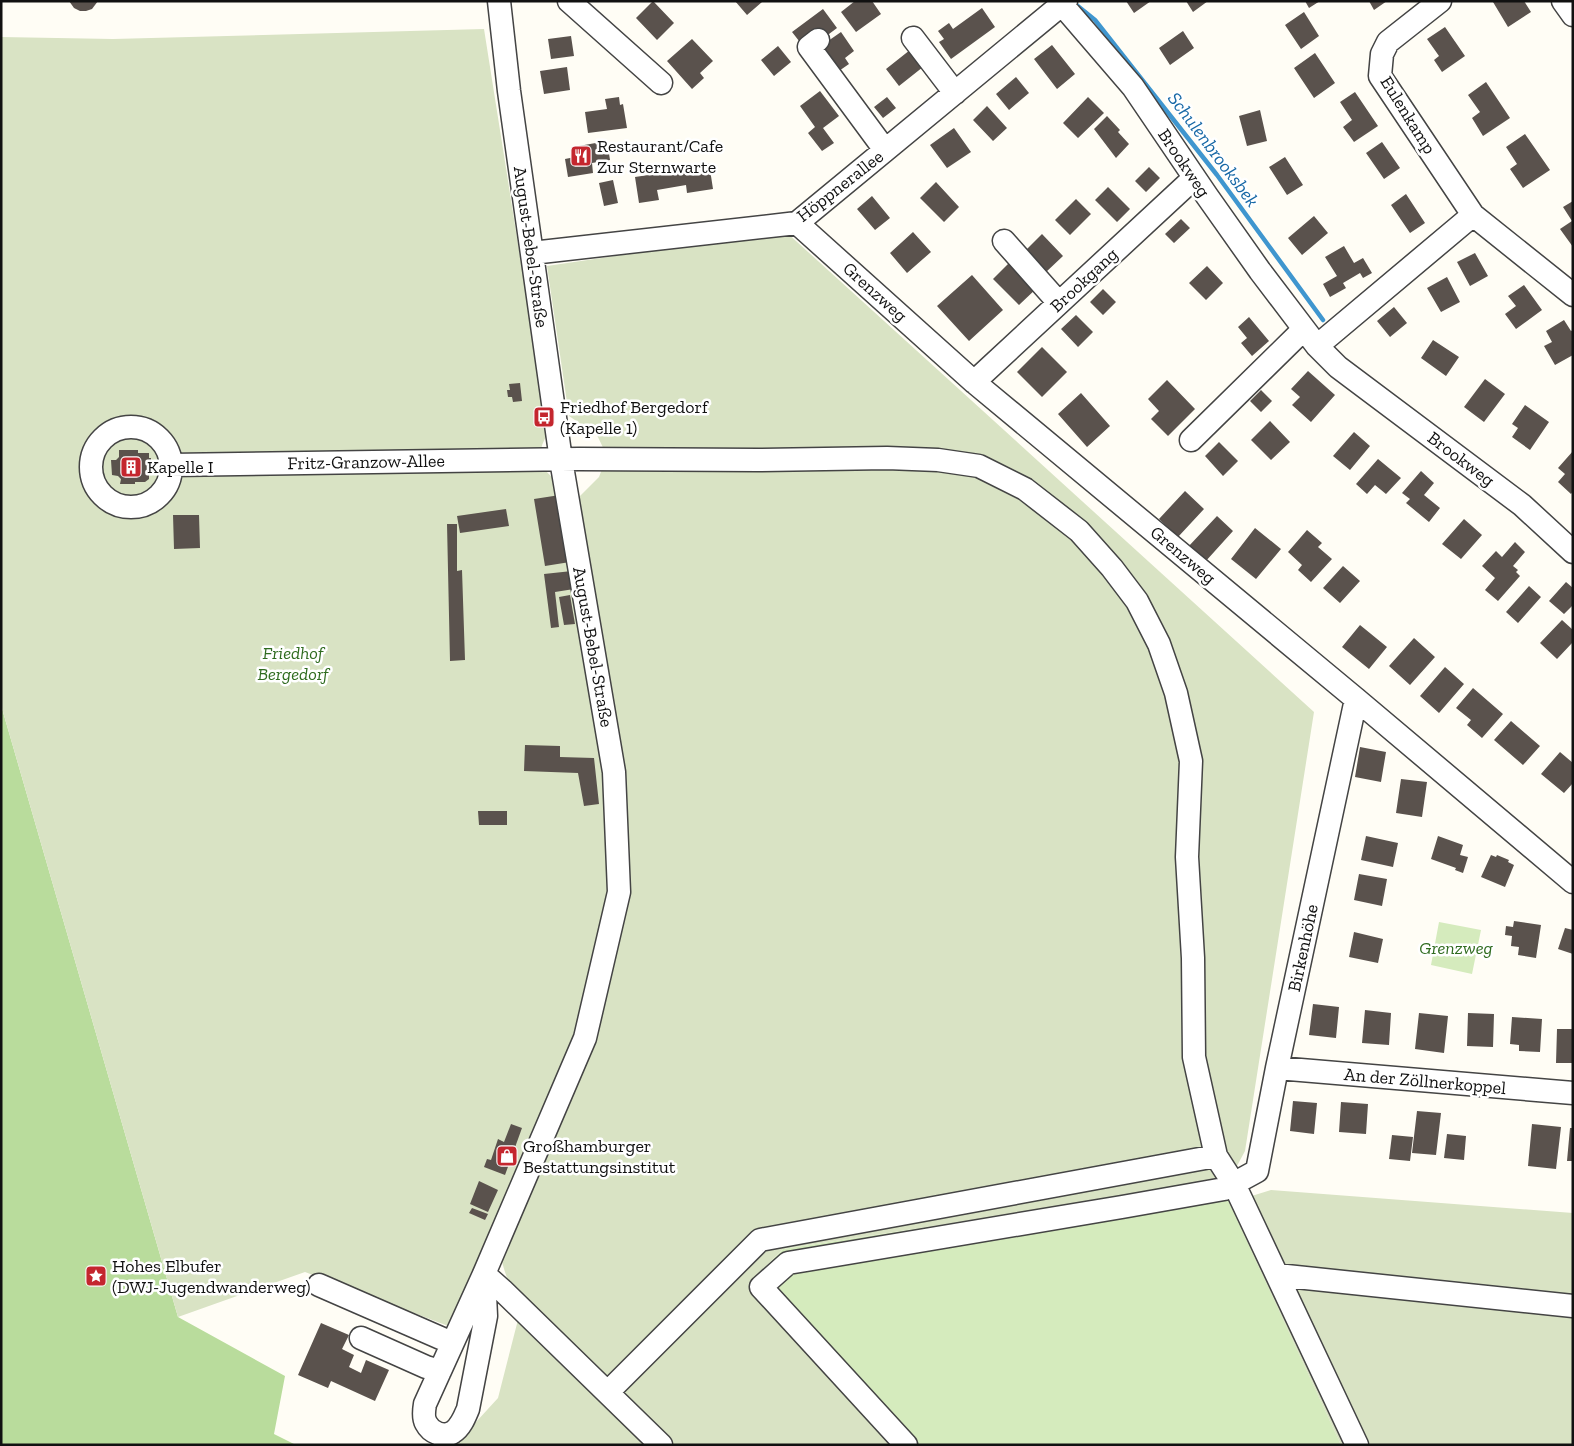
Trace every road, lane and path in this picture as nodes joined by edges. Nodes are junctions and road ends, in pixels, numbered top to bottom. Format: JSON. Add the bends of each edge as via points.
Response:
{"nodes":[{"id":1,"x":499,"y":1,"type":"edge"},
{"id":2,"x":569,"y":1,"type":"edge"},
{"id":3,"x":1440,"y":1,"type":"edge"},
{"id":4,"x":1563,"y":1,"type":"edge"},
{"id":5,"x":1062,"y":2,"type":"edge"},
{"id":6,"x":1573,"y":14,"type":"edge"},
{"id":7,"x":914,"y":38,"type":"dead end"},
{"id":8,"x":818,"y":40,"type":"dead end"},
{"id":9,"x":661,"y":83,"type":"dead end"},
{"id":10,"x":955,"y":93,"type":"junction"},
{"id":11,"x":885,"y":150,"type":"junction"},
{"id":12,"x":1194,"y":178,"type":"junction"},
{"id":13,"x":1473,"y":215,"type":"junction"},
{"id":14,"x":797,"y":223,"type":"junction"},
{"id":15,"x":1004,"y":242,"type":"dead end"},
{"id":16,"x":532,"y":253,"type":"junction"},
{"id":17,"x":1573,"y":295,"type":"edge"},
{"id":18,"x":1059,"y":303,"type":"junction"},
{"id":19,"x":1310,"y":337,"type":"junction"},
{"id":20,"x":974,"y":382,"type":"junction"},
{"id":21,"x":1191,"y":440,"type":"dead end"},
{"id":22,"x":562,"y":460,"type":"junction"},
{"id":23,"x":171,"y":465,"type":"dead end"},
{"id":24,"x":1573,"y":552,"type":"edge"},
{"id":25,"x":1356,"y":699,"type":"junction"},
{"id":26,"x":1573,"y":882,"type":"edge"},
{"id":27,"x":1276,"y":1068,"type":"junction"},
{"id":28,"x":1573,"y":1093,"type":"edge"},
{"id":29,"x":1216,"y":1156,"type":"junction"},
{"id":30,"x":1234,"y":1184,"type":"junction"},
{"id":31,"x":484,"y":1274,"type":"junction"},
{"id":32,"x":1277,"y":1275,"type":"junction"},
{"id":33,"x":319,"y":1285,"type":"dead end"},
{"id":34,"x":1573,"y":1306,"type":"edge"},
{"id":35,"x":361,"y":1338,"type":"dead end"},
{"id":36,"x":452,"y":1343,"type":"junction"},
{"id":37,"x":440,"y":1371,"type":"junction"},
{"id":38,"x":608,"y":1392,"type":"junction"},
{"id":39,"x":662,"y":1445,"type":"edge"},
{"id":40,"x":906,"y":1445,"type":"edge"},
{"id":41,"x":1357,"y":1445,"type":"edge"}],
"edges":[{"from":1,"to":16,"type":"street","name":"August-Bebel-Straße"},
{"from":2,"to":9,"type":"street"},
{"from":3,"to":13,"type":"street","name":"Eulenkamp","via":[[1388,42],[1382,54],[1380,76]]},
{"from":4,"to":6,"type":"street"},
{"from":5,"to":10,"type":"street","name":"Höppnerallee"},
{"from":5,"to":12,"type":"street","name":"Brookweg","via":[[1133,87]]},
{"from":7,"to":10,"type":"street"},
{"from":8,"to":11,"type":"street","via":[[809,47]]},
{"from":10,"to":11,"type":"street","name":"Höppnerallee"},
{"from":11,"to":14,"type":"street","name":"Höppnerallee"},
{"from":12,"to":18,"type":"street","name":"Brookgang"},
{"from":12,"to":19,"type":"street","name":"Brookweg"},
{"from":13,"to":17,"type":"street","name":"Eulenkamp"},
{"from":13,"to":19,"type":"street"},
{"from":14,"to":16,"type":"street","name":"Höppnerallee"},
{"from":14,"to":20,"type":"street","name":"Grenzweg"},
{"from":15,"to":18,"type":"street"},
{"from":16,"to":22,"type":"street","name":"August-Bebel-Straße"},
{"from":18,"to":20,"type":"street","name":"Brookgang"},
{"from":19,"to":21,"type":"street"},
{"from":19,"to":24,"type":"street","name":"Brookweg","via":[[1338,367],[1522,505]]},
{"from":20,"to":25,"type":"street","name":"Grenzweg"},
{"from":22,"to":23,"type":"street","name":"Fritz-Granzow-Allee"},
{"from":22,"to":29,"type":"street","name":"Fritz-Granzow-Allee","via":[[938,460],[979,466],[1025,489],[1078,531],[1137,601],[1159,644],[1176,693],[1191,761],[1186,856],[1193,958],[1194,1057]]},
{"from":22,"to":31,"type":"street","name":"August-Bebel-Straße","via":[[614,772],[619,892],[585,1038]]},
{"from":25,"to":26,"type":"street","name":"Grenzweg"},
{"from":25,"to":27,"type":"street","name":"Birkenhöhe"},
{"from":27,"to":28,"type":"street","name":"An der Zöllnerkoppel"},
{"from":27,"to":30,"type":"street","name":"Birkenhöhe","via":[[1257,1171]]},
{"from":29,"to":30,"type":"street"},
{"from":29,"to":38,"type":"street","via":[[760,1240]]},
{"from":30,"to":32,"type":"street"},
{"from":30,"to":40,"type":"street","via":[[1224,1189],[1122,1208],[788,1263],[761,1287]]},
{"from":31,"to":36,"type":"street","name":"August-Bebel-Straße"},
{"from":31,"to":37,"type":"street","name":"August-Bebel-Straße","via":[[486,1316],[468,1409],[458,1427],[445,1435],[431,1430],[424,1413]]},
{"from":31,"to":38,"type":"street"},
{"from":32,"to":34,"type":"street"},
{"from":32,"to":41,"type":"street"},
{"from":33,"to":36,"type":"street"},
{"from":35,"to":37,"type":"street"},
{"from":36,"to":37,"type":"street","name":"August-Bebel-Straße"},
{"from":38,"to":39,"type":"street"}]}
